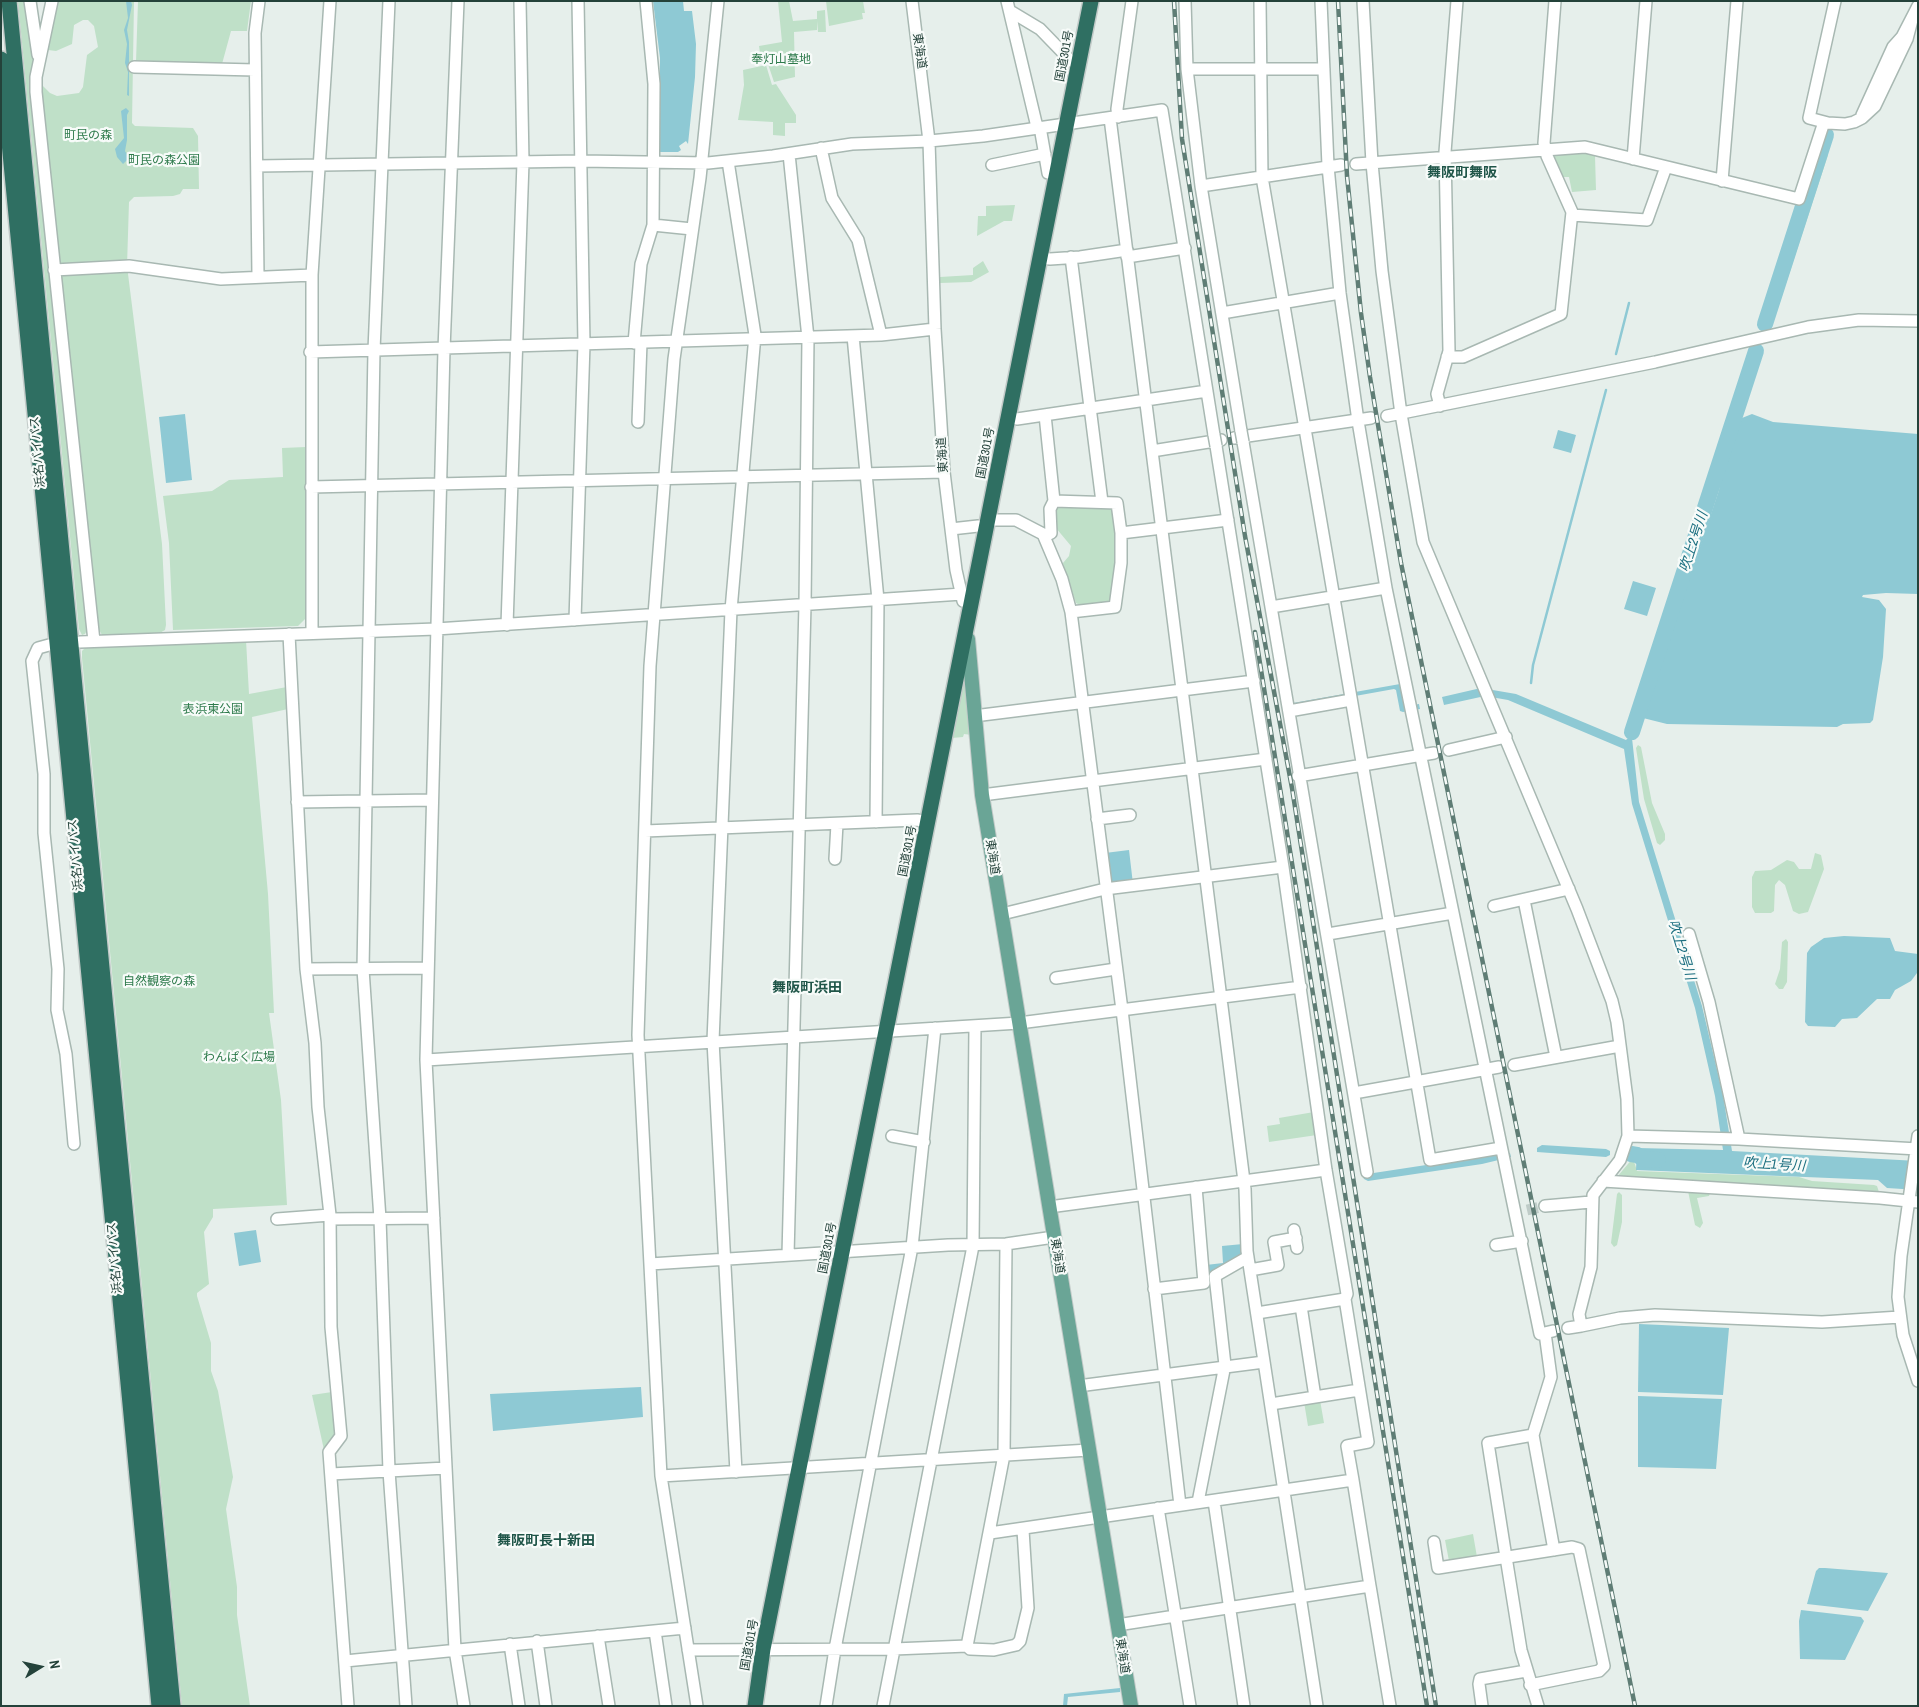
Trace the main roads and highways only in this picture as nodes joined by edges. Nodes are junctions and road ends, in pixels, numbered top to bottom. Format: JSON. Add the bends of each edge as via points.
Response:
{"nodes":[{"id":1,"x":9,"y":1,"type":"edge"},
{"id":2,"x":1091,"y":1,"type":"edge"},
{"id":3,"x":1,"y":59,"type":"edge"},
{"id":4,"x":967,"y":621,"type":"junction"},
{"id":5,"x":159,"y":1706,"type":"edge"},
{"id":6,"x":173,"y":1706,"type":"edge"},
{"id":7,"x":755,"y":1706,"type":"edge"},
{"id":8,"x":1130,"y":1706,"type":"edge"}],
"edges":[{"from":1,"to":6,"type":"highway","name":"浜名バイパス"},
{"from":2,"to":4,"type":"highway","name":"国道301号","via":[[1009,417],[967,596]]},
{"from":3,"to":5,"type":"highway","name":"浜名バイパス"},
{"from":4,"to":7,"type":"highway","name":"国道301号","via":[[763,1649]]},
{"from":4,"to":8,"type":"main road","name":"東海道","via":[[982,795]]}]}
